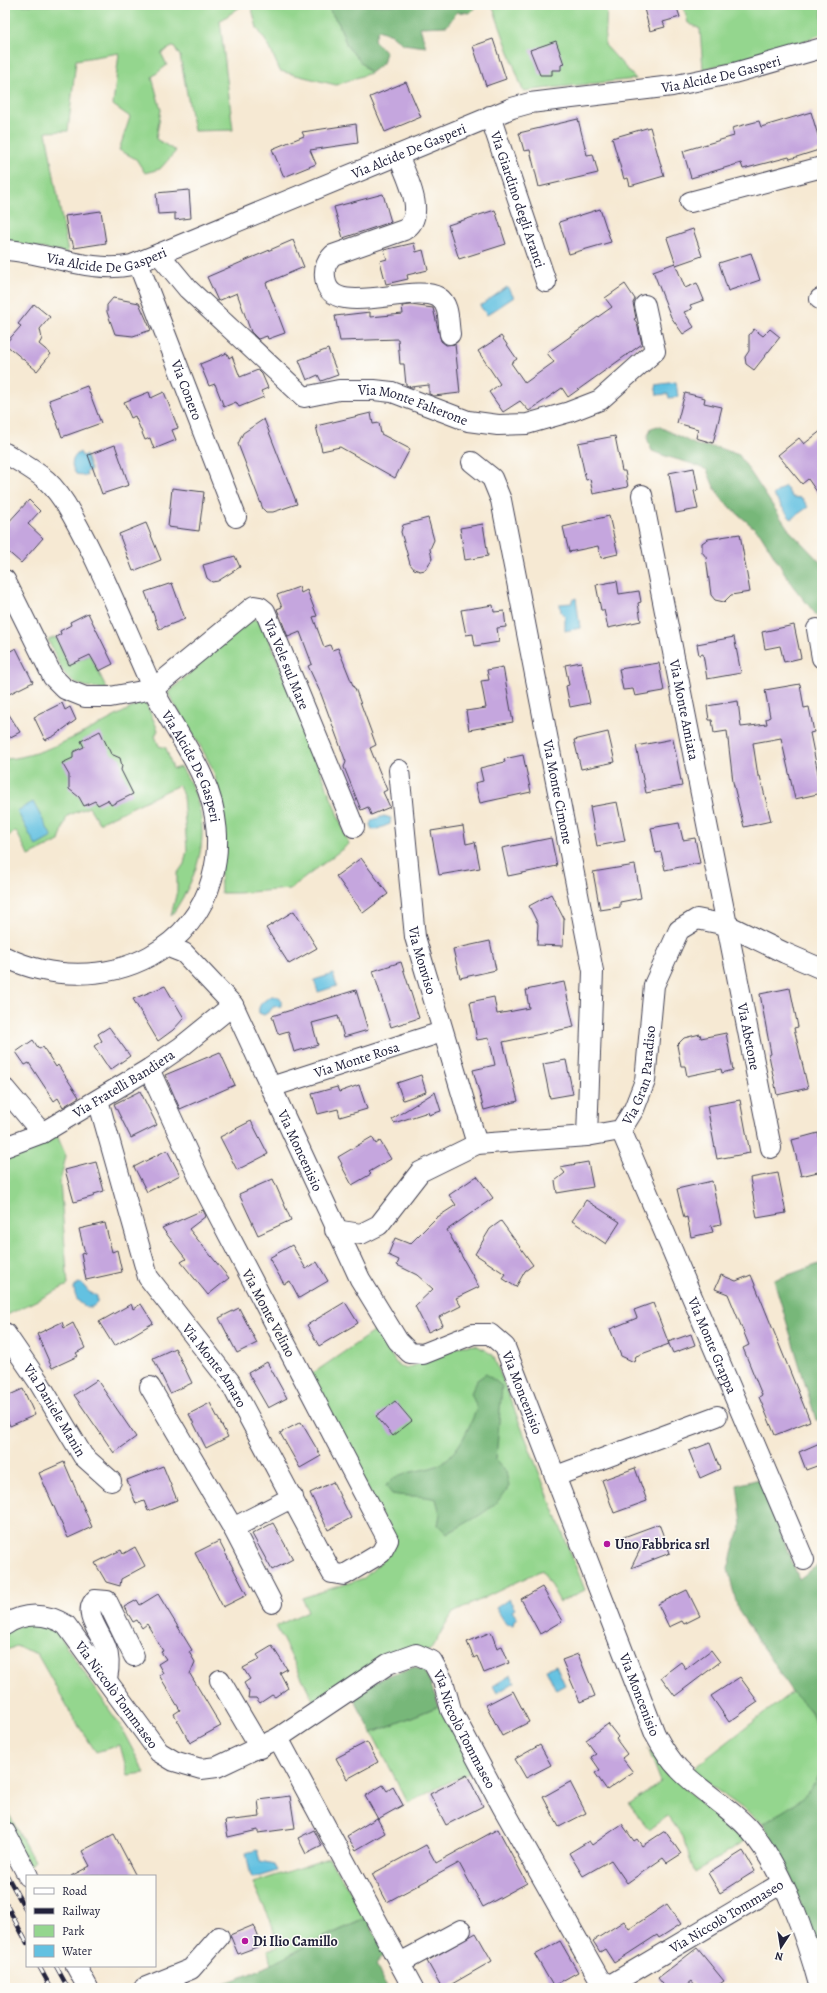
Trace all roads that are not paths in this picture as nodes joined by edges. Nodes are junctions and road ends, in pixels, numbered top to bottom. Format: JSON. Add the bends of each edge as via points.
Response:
{"nodes":[{"id":1,"x":822,"y":48,"type":"edge"},
{"id":2,"x":490,"y":116,"type":"junction"},
{"id":3,"x":398,"y":155,"type":"junction"},
{"id":4,"x":822,"y":167,"type":"edge"},
{"id":5,"x":690,"y":202,"type":"dead end"},
{"id":6,"x":5,"y":250,"type":"edge"},
{"id":7,"x":159,"y":254,"type":"junction"},
{"id":8,"x":138,"y":263,"type":"junction"},
{"id":9,"x":546,"y":282,"type":"dead end"},
{"id":10,"x":645,"y":305,"type":"dead end"},
{"id":11,"x":450,"y":334,"type":"dead end"},
{"id":12,"x":5,"y":453,"type":"edge"},
{"id":13,"x":472,"y":462,"type":"dead end"},
{"id":14,"x":642,"y":495,"type":"dead end"},
{"id":15,"x":236,"y":516,"type":"dead end"},
{"id":16,"x":5,"y":580,"type":"edge"},
{"id":17,"x":817,"y":629,"type":"dead end"},
{"id":18,"x":822,"y":658,"type":"edge"},
{"id":19,"x":153,"y":689,"type":"junction"},
{"id":20,"x":399,"y":770,"type":"dead end"},
{"id":21,"x":354,"y":827,"type":"dead end"},
{"id":22,"x":727,"y":924,"type":"junction"},
{"id":23,"x":166,"y":946,"type":"junction"},
{"id":24,"x":5,"y":957,"type":"edge"},
{"id":25,"x":822,"y":969,"type":"edge"},
{"id":26,"x":233,"y":1005,"type":"junction"},
{"id":27,"x":442,"y":1032,"type":"junction"},
{"id":28,"x":149,"y":1070,"type":"junction"},
{"id":29,"x":271,"y":1087,"type":"junction"},
{"id":30,"x":5,"y":1089,"type":"edge"},
{"id":31,"x":98,"y":1100,"type":"junction"},
{"id":32,"x":621,"y":1130,"type":"junction"},
{"id":33,"x":42,"y":1133,"type":"junction"},
{"id":34,"x":587,"y":1136,"type":"junction"},
{"id":35,"x":476,"y":1144,"type":"junction"},
{"id":36,"x":5,"y":1146,"type":"edge"},
{"id":37,"x":771,"y":1148,"type":"dead end"},
{"id":38,"x":336,"y":1230,"type":"junction"},
{"id":39,"x":5,"y":1333,"type":"edge"},
{"id":40,"x":150,"y":1387,"type":"dead end"},
{"id":41,"x":718,"y":1416,"type":"dead end"},
{"id":42,"x":556,"y":1476,"type":"junction"},
{"id":43,"x":111,"y":1481,"type":"dead end"},
{"id":44,"x":292,"y":1497,"type":"junction"},
{"id":45,"x":233,"y":1528,"type":"junction"},
{"id":46,"x":380,"y":1553,"type":"joint"},
{"id":47,"x":804,"y":1560,"type":"dead end"},
{"id":48,"x":272,"y":1603,"type":"dead end"},
{"id":49,"x":5,"y":1625,"type":"edge"},
{"id":50,"x":134,"y":1656,"type":"dead end"},
{"id":51,"x":107,"y":1679,"type":"junction"},
{"id":52,"x":220,"y":1680,"type":"dead end"},
{"id":53,"x":278,"y":1738,"type":"junction"},
{"id":54,"x":260,"y":1748,"type":"junction"},
{"id":55,"x":5,"y":1832,"type":"edge"},
{"id":56,"x":27,"y":1875,"type":"edge"},
{"id":57,"x":782,"y":1883,"type":"junction"},
{"id":58,"x":461,"y":1930,"type":"dead end"},
{"id":59,"x":219,"y":1938,"type":"dead end"},
{"id":60,"x":400,"y":1963,"type":"junction"},
{"id":61,"x":77,"y":1967,"type":"edge"},
{"id":62,"x":88,"y":1988,"type":"edge"},
{"id":63,"x":144,"y":1988,"type":"edge"},
{"id":64,"x":413,"y":1988,"type":"edge"},
{"id":65,"x":820,"y":1988,"type":"edge"}],
"edges":[{"from":1,"to":2,"type":"street","name":"Via Alcide De Gasperi","via":[[688,83],[530,103]]},
{"from":2,"to":3,"type":"street","name":"Via Alcide De Gasperi"},
{"from":2,"to":9,"type":"street","name":"Via Giardino degli Aranci"},
{"from":3,"to":7,"type":"street","name":"Via Alcide De Gasperi"},
{"from":3,"to":11,"type":"street","via":[[416,208],[413,223],[404,230],[333,255],[327,262],[325,281],[333,294],[346,299],[374,299],[422,293],[436,296],[446,307]]},
{"from":4,"to":5,"type":"street"},
{"from":6,"to":8,"type":"street","name":"Via Alcide De Gasperi","via":[[100,267],[116,268]]},
{"from":7,"to":8,"type":"street","name":"Via Alcide De Gasperi"},
{"from":7,"to":10,"type":"street","name":"Via Monte Falterone","via":[[188,290],[304,397],[339,390],[392,392],[468,421],[498,425],[527,424],[600,400],[655,351]]},
{"from":8,"to":15,"type":"street","name":"Via Conero"},
{"from":12,"to":19,"type":"street","name":"Via Alcide De Gasperi","via":[[42,475],[64,500]]},
{"from":13,"to":34,"type":"street","name":"Via Monte Cimone","via":[[492,478],[501,500],[593,971]]},
{"from":14,"to":22,"type":"street","name":"Via Monte Amiata"},
{"from":16,"to":19,"type":"street","via":[[51,673],[65,689],[75,694],[98,698]]},
{"from":17,"to":18,"type":"street"},
{"from":19,"to":21,"type":"street","name":"Via Vele sul Mare","via":[[254,606],[260,607],[265,611]]},
{"from":19,"to":23,"type":"street","name":"Via Alcide De Gasperi","via":[[203,777],[213,802],[218,831],[214,873],[206,898],[191,922]]},
{"from":20,"to":27,"type":"street","name":"Via Monviso","via":[[415,937]]},
{"from":22,"to":25,"type":"street","name":"Via Gran Paradiso"},
{"from":22,"to":32,"type":"street","name":"Via Gran Paradiso","via":[[697,919],[679,930],[654,985],[645,1081],[634,1109]]},
{"from":22,"to":37,"type":"street","name":"Via Abetone"},
{"from":23,"to":24,"type":"street","name":"Via Alcide De Gasperi","via":[[125,966],[83,974],[32,969]]},
{"from":23,"to":26,"type":"street","name":"Via Moncenisio","via":[[184,953]]},
{"from":26,"to":28,"type":"street","name":"Via Fratelli Bandiera"},
{"from":26,"to":29,"type":"street","name":"Via Moncenisio"},
{"from":27,"to":29,"type":"street","name":"Via Monte Rosa"},
{"from":27,"to":35,"type":"street","name":"Via Monviso"},
{"from":28,"to":31,"type":"street","name":"Via Fratelli Bandiera"},
{"from":28,"to":46,"type":"street","name":"Via Monte Velino","via":[[201,1182],[388,1540]]},
{"from":29,"to":38,"type":"street","name":"Via Moncenisio"},
{"from":30,"to":33,"type":"street"},
{"from":31,"to":33,"type":"street","name":"Via Fratelli Bandiera"},
{"from":31,"to":44,"type":"street","name":"Via Monte Amaro","via":[[148,1277],[230,1382]]},
{"from":32,"to":34,"type":"street","name":"Via Gran Paradiso"},
{"from":32,"to":47,"type":"street","name":"Via Monte Grappa"},
{"from":33,"to":36,"type":"street","name":"Via Fratelli Bandiera"},
{"from":34,"to":35,"type":"street","name":"Via Gran Paradiso"},
{"from":35,"to":38,"type":"street","name":"Via Gran Paradiso","via":[[420,1172],[379,1225],[361,1234]]},
{"from":38,"to":42,"type":"street","name":"Via Moncenisio","via":[[360,1279],[398,1341],[410,1353],[424,1354],[473,1334],[490,1334],[505,1347]]},
{"from":39,"to":43,"type":"street","name":"Via Daniele Manin","via":[[38,1381],[83,1456]]},
{"from":40,"to":45,"type":"street"},
{"from":41,"to":42,"type":"street"},
{"from":42,"to":57,"type":"street","name":"Via Moncenisio","via":[[652,1727],[666,1753],[679,1769],[748,1828],[766,1851]]},
{"from":44,"to":45,"type":"street"},
{"from":44,"to":46,"type":"street","name":"Via Monte Amaro","via":[[332,1573],[344,1575]]},
{"from":45,"to":48,"type":"street"},
{"from":49,"to":51,"type":"street","name":"Via Niccolò Tommaseo","via":[[14,1619],[54,1617],[66,1625]]},
{"from":50,"to":51,"type":"street","via":[[106,1601],[95,1600],[90,1605],[90,1614],[107,1649]]},
{"from":51,"to":54,"type":"street","name":"Via Niccolò Tommaseo","via":[[150,1741],[159,1752],[174,1761],[201,1769],[217,1767]]},
{"from":52,"to":54,"type":"street"},
{"from":53,"to":54,"type":"street","name":"Via Niccolò Tommaseo"},
{"from":53,"to":57,"type":"street","name":"Via Niccolò Tommaseo","via":[[388,1664],[416,1654],[432,1661],[443,1681],[451,1710],[502,1806],[600,1980],[610,1985]]},
{"from":53,"to":60,"type":"street"},
{"from":55,"to":56,"type":"street"},
{"from":57,"to":65,"type":"street","name":"Via Niccolò Tommaseo","via":[[812,1959]]},
{"from":58,"to":60,"type":"street"},
{"from":59,"to":63,"type":"street","via":[[191,1969]]},
{"from":60,"to":64,"type":"street"},
{"from":61,"to":62,"type":"street"}]}
